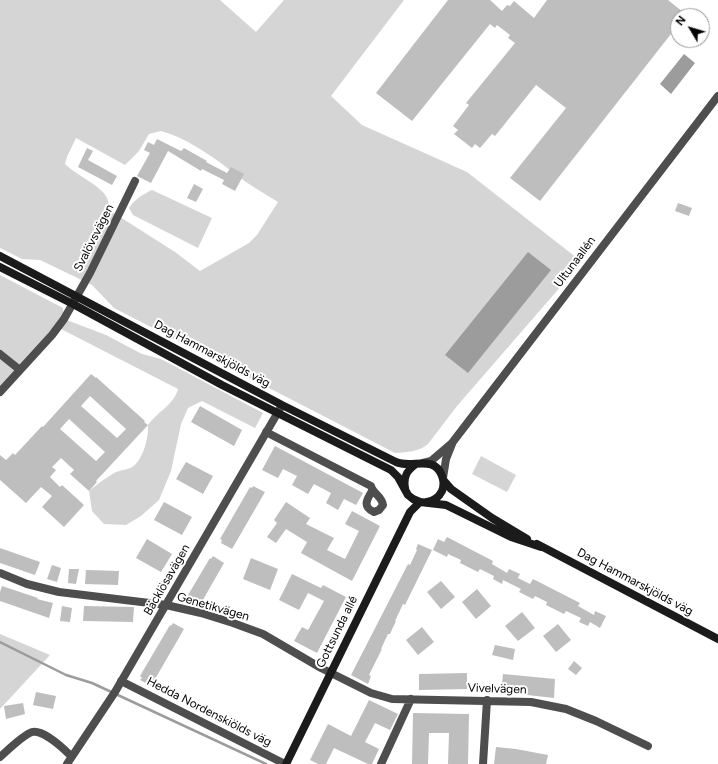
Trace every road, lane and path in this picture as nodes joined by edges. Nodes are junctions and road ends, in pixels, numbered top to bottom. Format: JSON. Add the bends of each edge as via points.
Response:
{"nodes":[{"id":1,"x":718,"y":96,"type":"edge"},
{"id":2,"x":135,"y":181,"type":"dead end"},
{"id":3,"x":0,"y":256,"type":"edge"},
{"id":4,"x":0,"y":267,"type":"edge"},
{"id":5,"x":77,"y":296,"type":"junction"},
{"id":6,"x":72,"y":304,"type":"junction"},
{"id":7,"x":0,"y":354,"type":"edge"},
{"id":8,"x":20,"y":370,"type":"junction"},
{"id":9,"x":0,"y":392,"type":"edge"},
{"id":10,"x":280,"y":409,"type":"junction"},
{"id":11,"x":266,"y":432,"type":"junction"},
{"id":12,"x":452,"y":443,"type":"junction"},
{"id":13,"x":420,"y":464,"type":"junction"},
{"id":14,"x":444,"y":479,"type":"junction"},
{"id":15,"x":372,"y":491,"type":"dead end"},
{"id":16,"x":407,"y":492,"type":"junction"},
{"id":17,"x":422,"y":502,"type":"junction"},
{"id":18,"x":410,"y":512,"type":"junction"},
{"id":19,"x":541,"y":547,"type":"junction"},
{"id":20,"x":0,"y":573,"type":"edge"},
{"id":21,"x":166,"y":605,"type":"junction"},
{"id":22,"x":718,"y":639,"type":"edge"},
{"id":23,"x":330,"y":672,"type":"junction"},
{"id":24,"x":340,"y":677,"type":"joint"},
{"id":25,"x":121,"y":681,"type":"junction"},
{"id":26,"x":411,"y":699,"type":"junction"},
{"id":27,"x":487,"y":700,"type":"junction"},
{"id":28,"x":648,"y":746,"type":"dead end"},
{"id":29,"x":71,"y":756,"type":"junction"},
{"id":30,"x":0,"y":757,"type":"edge"},
{"id":31,"x":67,"y":764,"type":"edge"},
{"id":32,"x":285,"y":764,"type":"edge"},
{"id":33,"x":381,"y":764,"type":"edge"},
{"id":34,"x":483,"y":764,"type":"edge"}],
"edges":[{"from":1,"to":12,"type":"street","name":"Ultunaallén"},
{"from":2,"to":5,"type":"street","name":"Svalövsvägen"},
{"from":3,"to":5,"type":"main road","name":"Dag Hammarskjölds väg"},
{"from":4,"to":6,"type":"main road","name":"Dag Hammarskjölds väg"},
{"from":5,"to":6,"type":"street","name":"Svalövsvägen"},
{"from":5,"to":10,"type":"main road","name":"Dag Hammarskjölds väg"},
{"from":6,"to":8,"type":"street","via":[[60,326]]},
{"from":6,"to":10,"type":"main road","name":"Dag Hammarskjölds väg","via":[[222,384]]},
{"from":7,"to":8,"type":"street"},
{"from":8,"to":9,"type":"street"},
{"from":10,"to":11,"type":"street","name":"Bäcklösavägen"},
{"from":10,"to":13,"type":"main road","name":"Dag Hammarskjölds väg","via":[[401,464]]},
{"from":10,"to":16,"type":"main road","name":"Dag Hammarskjölds väg","via":[[391,470]]},
{"from":11,"to":15,"type":"street","via":[[371,486]]},
{"from":11,"to":21,"type":"street","name":"Bäcklösavägen"},
{"from":12,"to":13,"type":"street","name":"Ultunaallén","via":[[431,461]]},
{"from":12,"to":14,"type":"street","name":"Ultunaallén","via":[[446,459]]},
{"from":13,"to":14,"type":"main road","name":"Dag Hammarskjölds väg","via":[[435,466]]},
{"from":13,"to":16,"type":"main road","via":[[406,473],[404,482]]},
{"from":14,"to":17,"type":"main road","via":[[437,498]]},
{"from":14,"to":19,"type":"main road","name":"Dag Hammarskjölds väg","via":[[451,489],[492,518]]},
{"from":16,"to":17,"type":"main road","name":"Dag Hammarskjölds väg","via":[[413,499]]},
{"from":16,"to":18,"type":"main road"},
{"from":17,"to":18,"type":"main road","name":"Gottsunda allé"},
{"from":17,"to":19,"type":"main road","name":"Dag Hammarskjölds väg","via":[[446,505],[511,537]]},
{"from":18,"to":23,"type":"main road","name":"Gottsunda allé"},
{"from":19,"to":22,"type":"main road","name":"Dag Hammarskjölds väg"},
{"from":20,"to":21,"type":"street","name":"Genetikvägen","via":[[27,584],[59,592]]},
{"from":21,"to":23,"type":"street","name":"Genetikvägen","via":[[201,613],[263,634]]},
{"from":21,"to":25,"type":"street","name":"Bäcklösavägen"},
{"from":23,"to":24,"type":"street","name":"Genetikvägen"},
{"from":23,"to":32,"type":"main road","name":"Gottsunda allé"},
{"from":24,"to":26,"type":"street","name":"Vivelvägen","via":[[372,693],[392,699]]},
{"from":25,"to":29,"type":"street","name":"Bäcklösavägen"},
{"from":25,"to":32,"type":"street","name":"Hedda Nordenskiölds väg"},
{"from":26,"to":27,"type":"street","name":"Vivelvägen"},
{"from":26,"to":33,"type":"street"},
{"from":27,"to":28,"type":"street","name":"Vivelvägen","via":[[531,702],[566,709],[596,720]]},
{"from":27,"to":34,"type":"street"},
{"from":29,"to":30,"type":"street","via":[[59,744],[40,733],[32,732]]},
{"from":29,"to":31,"type":"street","name":"Bäcklösavägen"}]}
